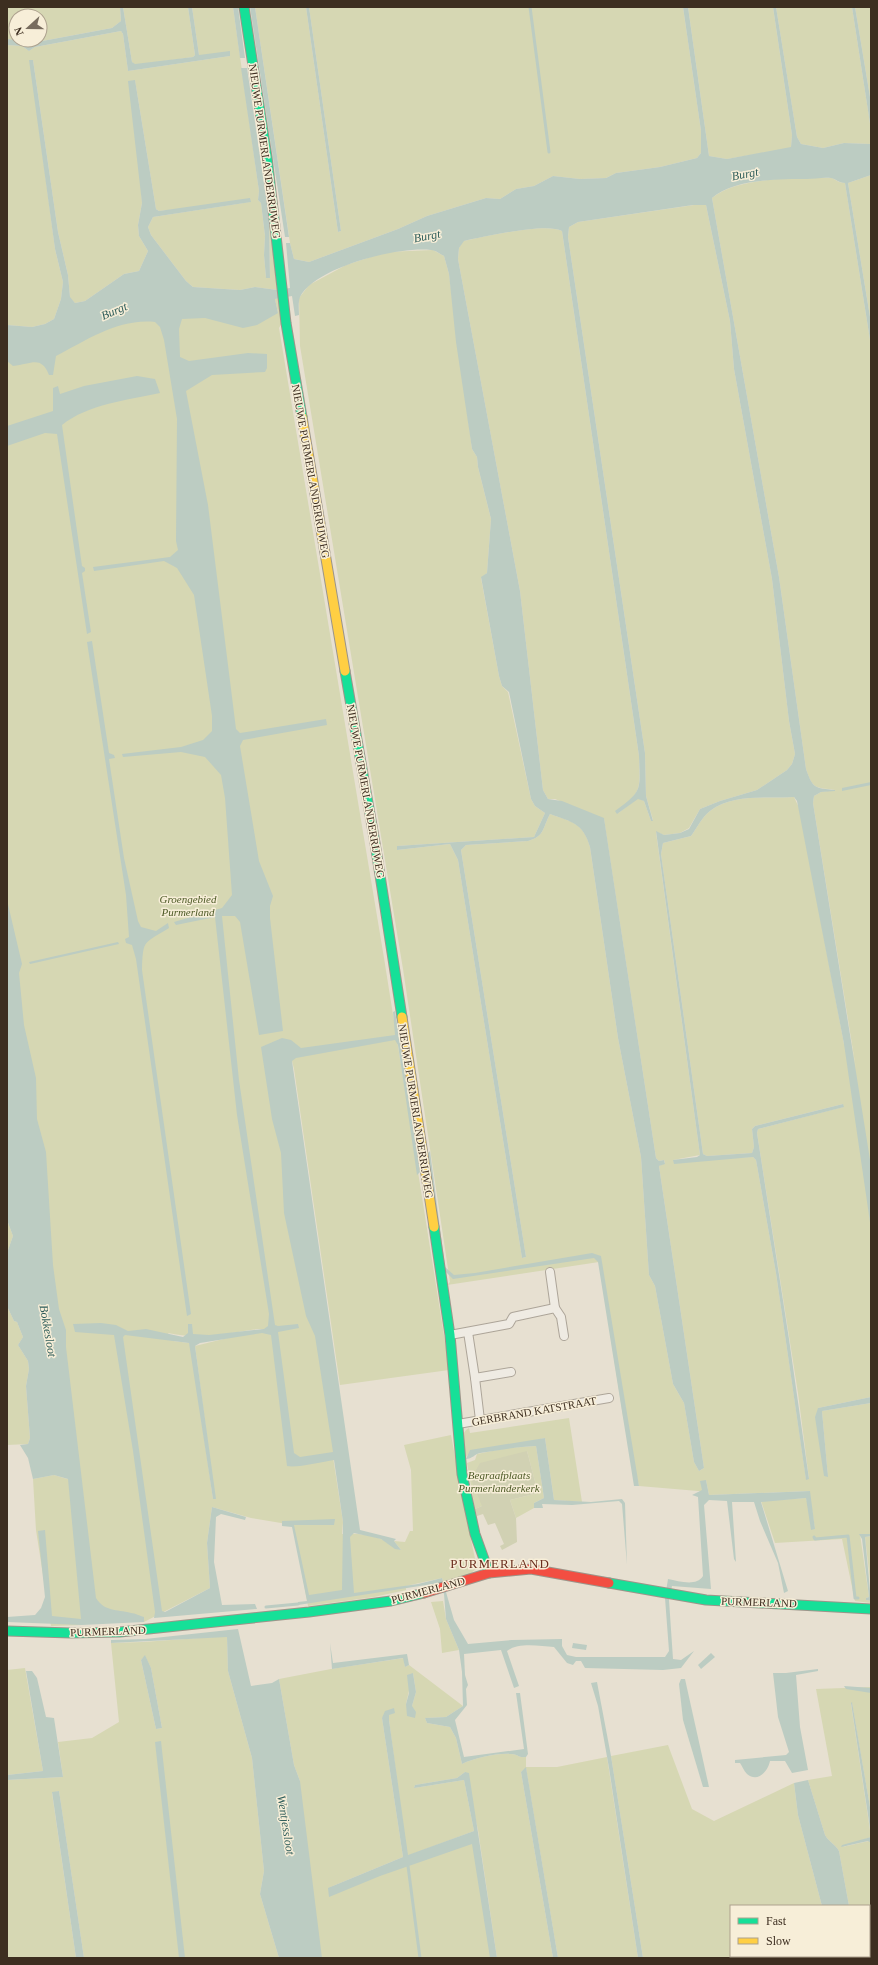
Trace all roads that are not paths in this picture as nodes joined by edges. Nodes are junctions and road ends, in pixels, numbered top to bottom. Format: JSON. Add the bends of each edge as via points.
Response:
{"nodes":[{"id":1,"x":244,"y":7,"type":"edge"},
{"id":2,"x":550,"y":1272,"type":"dead end"},
{"id":3,"x":555,"y":1308,"type":"junction"},
{"id":4,"x":468,"y":1332,"type":"junction"},
{"id":5,"x":450,"y":1335,"type":"junction"},
{"id":6,"x":564,"y":1336,"type":"dead end"},
{"id":7,"x":511,"y":1372,"type":"dead end"},
{"id":8,"x":475,"y":1378,"type":"junction"},
{"id":9,"x":609,"y":1398,"type":"dead end"},
{"id":10,"x":480,"y":1420,"type":"junction"},
{"id":11,"x":458,"y":1424,"type":"junction"},
{"id":12,"x":489,"y":1573,"type":"junction"},
{"id":13,"x":871,"y":1609,"type":"edge"},
{"id":14,"x":7,"y":1631,"type":"edge"}],
"edges":[{"from":1,"to":5,"type":"street","name":"NIEUWE PURMERLANDERRIJWEG","via":[[267,157],[290,346],[375,843]]},
{"from":2,"to":3,"type":"street"},
{"from":3,"to":4,"type":"street","via":[[513,1317],[509,1324]]},
{"from":3,"to":6,"type":"street","via":[[561,1317]]},
{"from":4,"to":5,"type":"street"},
{"from":4,"to":8,"type":"street"},
{"from":5,"to":11,"type":"street","name":"NIEUWE PURMERLANDERRIJWEG"},
{"from":7,"to":8,"type":"street"},
{"from":8,"to":10,"type":"street"},
{"from":9,"to":10,"type":"street","name":"GERBRAND KATSTRAAT"},
{"from":10,"to":11,"type":"street","name":"GERBRAND KATSTRAAT"},
{"from":11,"to":12,"type":"street","name":"NIEUWE PURMERLANDERRIJWEG","via":[[460,1461],[470,1514]]},
{"from":12,"to":13,"type":"street","name":"PURMERLAND","via":[[542,1569],[722,1601]]},
{"from":12,"to":14,"type":"street","name":"PURMERLAND","via":[[443,1588],[374,1604],[151,1630],[71,1633]]}]}
